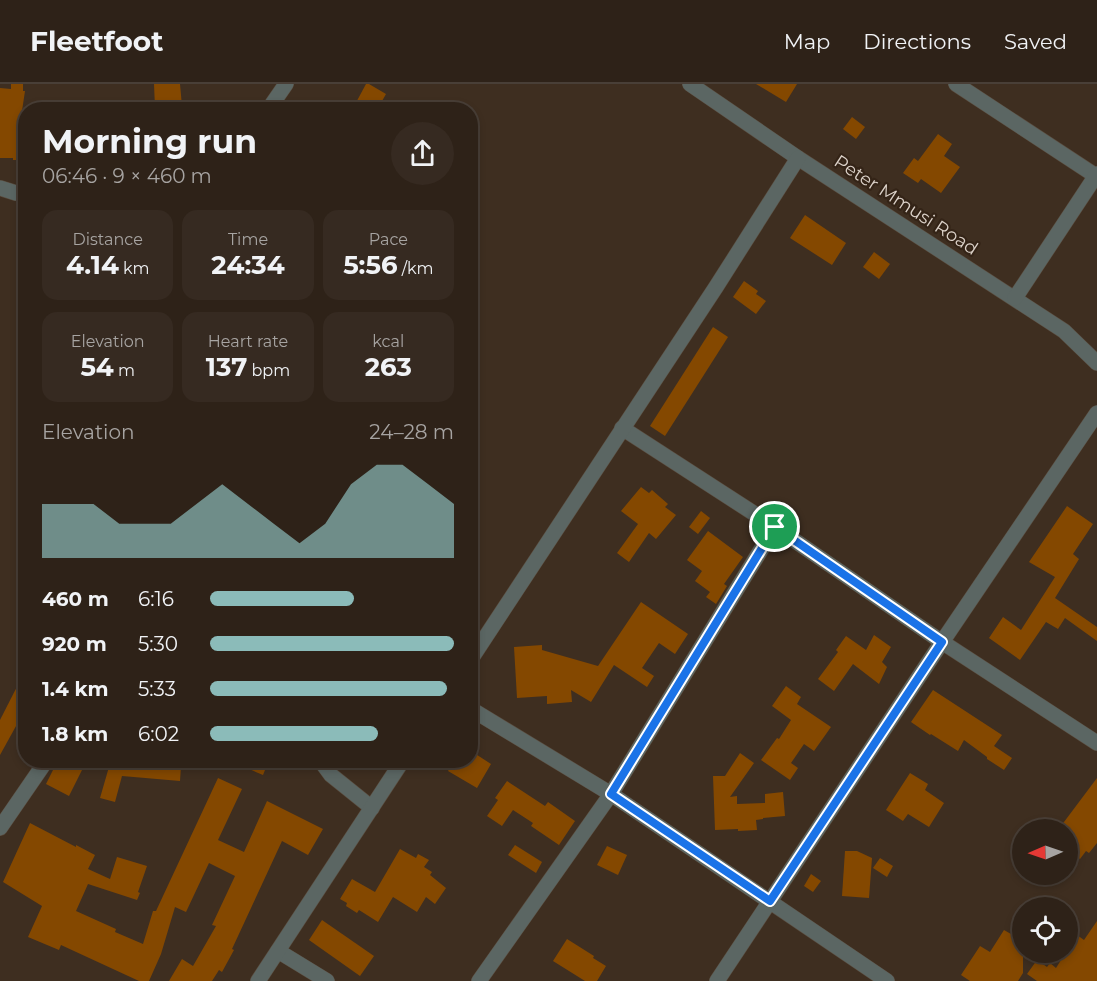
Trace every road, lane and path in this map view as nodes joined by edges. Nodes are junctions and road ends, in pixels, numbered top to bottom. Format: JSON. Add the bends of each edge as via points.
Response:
{"nodes":[{"id":1,"x":286,"y":84,"type":"edge"},
{"id":2,"x":690,"y":84,"type":"edge"},
{"id":3,"x":956,"y":84,"type":"edge"},
{"id":4,"x":274,"y":102,"type":"edge"},
{"id":5,"x":798,"y":158,"type":"junction"},
{"id":6,"x":1096,"y":175,"type":"edge"},
{"id":7,"x":0,"y":188,"type":"edge"},
{"id":8,"x":18,"y":193,"type":"edge"},
{"id":9,"x":1015,"y":298,"type":"junction"},
{"id":10,"x":1097,"y":363,"type":"edge"},
{"id":11,"x":1097,"y":413,"type":"edge"},
{"id":12,"x":622,"y":428,"type":"junction"},
{"id":13,"x":775,"y":527,"type":"junction"},
{"id":14,"x":942,"y":642,"type":"junction"},
{"id":15,"x":478,"y":648,"type":"edge"},
{"id":16,"x":478,"y":713,"type":"edge"},
{"id":17,"x":1097,"y":743,"type":"edge"},
{"id":18,"x":41,"y":768,"type":"edge"},
{"id":19,"x":326,"y":768,"type":"edge"},
{"id":20,"x":398,"y":768,"type":"edge"},
{"id":21,"x":611,"y":794,"type":"junction"},
{"id":22,"x":372,"y":808,"type":"junction"},
{"id":23,"x":0,"y":828,"type":"edge"},
{"id":24,"x":770,"y":901,"type":"junction"},
{"id":25,"x":278,"y":951,"type":"junction"},
{"id":26,"x":258,"y":981,"type":"edge"},
{"id":27,"x":327,"y":981,"type":"edge"},
{"id":28,"x":479,"y":981,"type":"edge"},
{"id":29,"x":717,"y":981,"type":"edge"},
{"id":30,"x":887,"y":981,"type":"edge"}],
"edges":[{"from":1,"to":4,"type":"street"},
{"from":2,"to":5,"type":"street","name":"Peter Mmusi Road"},
{"from":3,"to":6,"type":"street"},
{"from":5,"to":9,"type":"street","name":"Peter Mmusi Road"},
{"from":5,"to":12,"type":"street"},
{"from":6,"to":9,"type":"street"},
{"from":7,"to":8,"type":"street"},
{"from":9,"to":10,"type":"street","name":"Peter Mmusi Road","via":[[1064,332]]},
{"from":11,"to":14,"type":"street"},
{"from":12,"to":13,"type":"street"},
{"from":12,"to":15,"type":"street"},
{"from":13,"to":14,"type":"street"},
{"from":13,"to":21,"type":"street"},
{"from":14,"to":17,"type":"street"},
{"from":14,"to":24,"type":"street"},
{"from":16,"to":21,"type":"street"},
{"from":18,"to":23,"type":"street"},
{"from":19,"to":22,"type":"street"},
{"from":20,"to":22,"type":"street"},
{"from":21,"to":24,"type":"street"},
{"from":21,"to":28,"type":"street"},
{"from":22,"to":25,"type":"street"},
{"from":24,"to":29,"type":"street"},
{"from":24,"to":30,"type":"street"},
{"from":25,"to":26,"type":"street"},
{"from":25,"to":27,"type":"street"}]}
